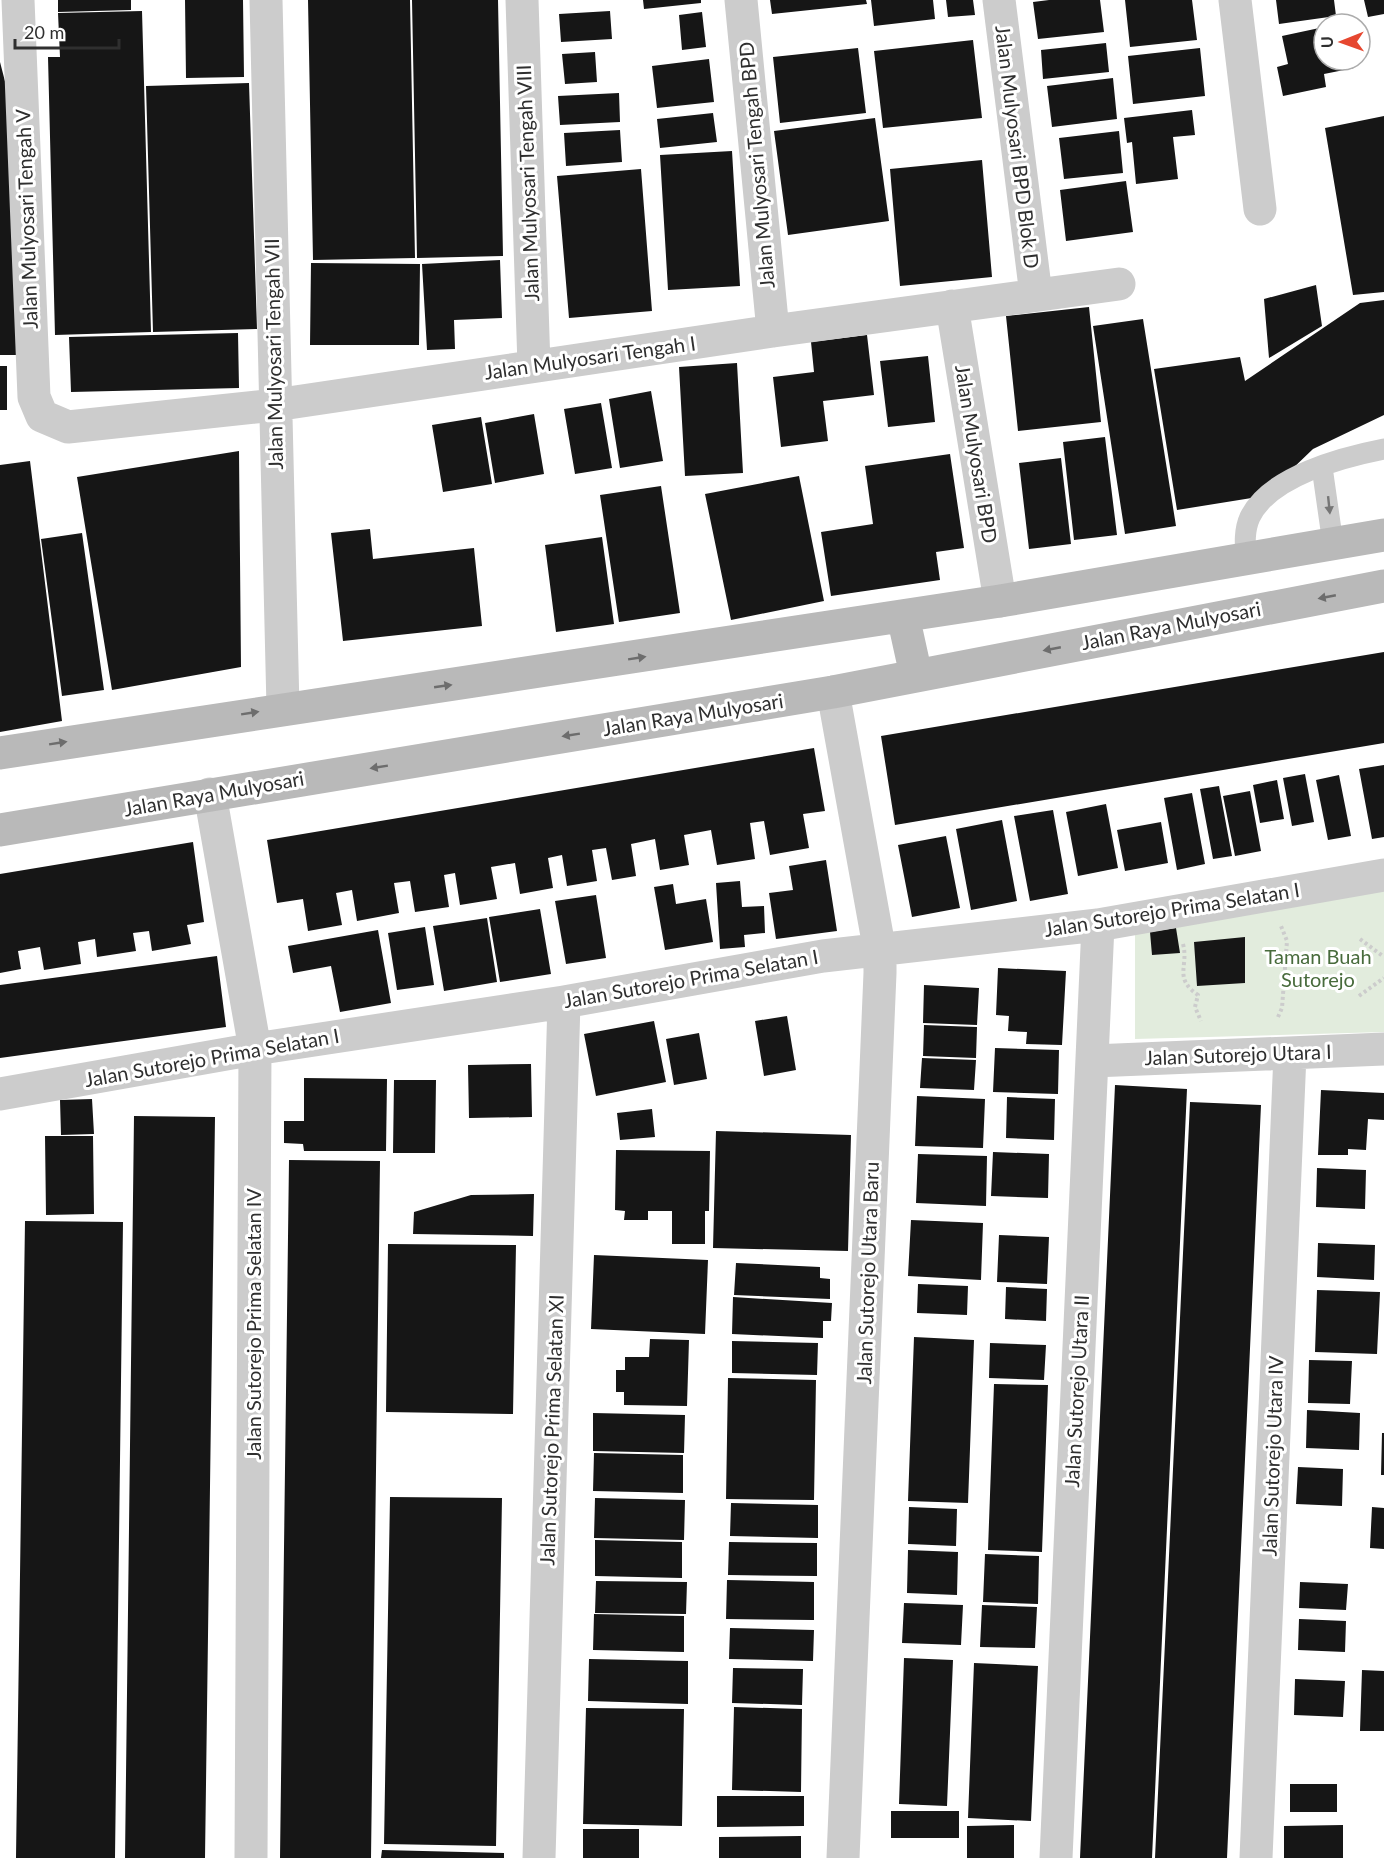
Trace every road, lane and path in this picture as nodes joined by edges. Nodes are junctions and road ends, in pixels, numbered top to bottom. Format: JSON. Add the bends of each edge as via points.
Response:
{"nodes":[{"id":1,"x":18,"y":0,"type":"edge"},
{"id":2,"x":266,"y":0,"type":"edge"},
{"id":3,"x":522,"y":0,"type":"edge"},
{"id":4,"x":741,"y":0,"type":"edge"},
{"id":5,"x":999,"y":0,"type":"edge"},
{"id":6,"x":1234,"y":0,"type":"edge"},
{"id":7,"x":1260,"y":209,"type":"dead end"},
{"id":8,"x":1119,"y":284,"type":"dead end"},
{"id":9,"x":1036,"y":295,"type":"junction"},
{"id":10,"x":952,"y":306,"type":"junction"},
{"id":11,"x":772,"y":331,"type":"junction"},
{"id":12,"x":534,"y":366,"type":"junction"},
{"id":13,"x":275,"y":405,"type":"junction"},
{"id":14,"x":60,"y":424,"type":"joint"},
{"id":15,"x":1384,"y":449,"type":"edge"},
{"id":16,"x":1322,"y":466,"type":"junction"},
{"id":17,"x":1384,"y":535,"type":"edge"},
{"id":18,"x":1333,"y":544,"type":"junction"},
{"id":19,"x":1246,"y":558,"type":"junction"},
{"id":20,"x":1384,"y":586,"type":"edge"},
{"id":21,"x":1000,"y":602,"type":"junction"},
{"id":22,"x":903,"y":616,"type":"junction"},
{"id":23,"x":916,"y":675,"type":"junction"},
{"id":24,"x":833,"y":692,"type":"junction"},
{"id":25,"x":283,"y":708,"type":"junction"},
{"id":26,"x":0,"y":753,"type":"edge"},
{"id":27,"x":210,"y":794,"type":"junction"},
{"id":28,"x":0,"y":831,"type":"edge"},
{"id":29,"x":1384,"y":874,"type":"edge"},
{"id":30,"x":1276,"y":924,"type":"dead end"},
{"id":31,"x":1098,"y":925,"type":"junction"},
{"id":32,"x":1183,"y":935,"type":"dead end"},
{"id":33,"x":1360,"y":939,"type":"dead end"},
{"id":34,"x":880,"y":952,"type":"junction"},
{"id":35,"x":1384,"y":957,"type":"edge"},
{"id":36,"x":1384,"y":978,"type":"edge"},
{"id":37,"x":1359,"y":996,"type":"dead end"},
{"id":38,"x":564,"y":1002,"type":"junction"},
{"id":39,"x":1269,"y":1021,"type":"dead end"},
{"id":40,"x":255,"y":1049,"type":"junction"},
{"id":41,"x":1384,"y":1049,"type":"edge"},
{"id":42,"x":1290,"y":1054,"type":"junction"},
{"id":43,"x":1231,"y":1056,"type":"junction"},
{"id":44,"x":1093,"y":1061,"type":"junction"},
{"id":45,"x":0,"y":1094,"type":"edge"},
{"id":46,"x":251,"y":1858,"type":"edge"},
{"id":47,"x":540,"y":1858,"type":"edge"},
{"id":48,"x":843,"y":1858,"type":"edge"},
{"id":49,"x":1056,"y":1858,"type":"edge"},
{"id":50,"x":1256,"y":1858,"type":"edge"}],
"edges":[{"from":1,"to":14,"type":"street","name":"Jalan Mulyosari Tengah V","via":[[34,397],[42,416]]},
{"from":2,"to":13,"type":"street","name":"Jalan Mulyosari Tengah VII"},
{"from":3,"to":12,"type":"street","name":"Jalan Mulyosari Tengah VIII"},
{"from":4,"to":11,"type":"street","name":"Jalan Mulyosari Tengah BPD"},
{"from":5,"to":9,"type":"street","name":"Jalan Mulyosari BPD Blok D"},
{"from":6,"to":7,"type":"street"},
{"from":8,"to":9,"type":"street","name":"Jalan Mulyosari Tengah I"},
{"from":9,"to":10,"type":"street","name":"Jalan Mulyosari Tengah I"},
{"from":10,"to":11,"type":"street","name":"Jalan Mulyosari Tengah I"},
{"from":10,"to":21,"type":"street","name":"Jalan Mulyosari BPD"},
{"from":11,"to":12,"type":"street","name":"Jalan Mulyosari Tengah I"},
{"from":12,"to":13,"type":"street","name":"Jalan Mulyosari Tengah I"},
{"from":13,"to":14,"type":"street","name":"Jalan Mulyosari Tengah I","via":[[81,426]]},
{"from":13,"to":25,"type":"street","name":"Jalan Mulyosari Tengah VII"},
{"from":15,"to":16,"type":"lane"},
{"from":16,"to":18,"type":"lane","one_way":true},
{"from":16,"to":19,"type":"lane","via":[[1290,478],[1257,506],[1246,528]]},
{"from":17,"to":18,"type":"main road"},
{"from":18,"to":19,"type":"main road"},
{"from":19,"to":21,"type":"main road"},
{"from":20,"to":23,"type":"main road","name":"Jalan Raya Mulyosari","one_way":true},
{"from":21,"to":22,"type":"main road"},
{"from":22,"to":23,"type":"main road"},
{"from":25,"to":22,"type":"main road","one_way":true},
{"from":23,"to":24,"type":"main road","name":"Jalan Raya Mulyosari"},
{"from":24,"to":27,"type":"main road","name":"Jalan Raya Mulyosari","one_way":true},
{"from":24,"to":34,"type":"street","name":"Jalan Sutorejo Utara Baru"},
{"from":26,"to":25,"type":"main road","one_way":true},
{"from":27,"to":28,"type":"main road","name":"Jalan Raya Mulyosari"},
{"from":27,"to":40,"type":"street","name":"Jalan Sutorejo Prima Selatan IV"},
{"from":29,"to":31,"type":"street","name":"Jalan Sutorejo Prima Selatan I"},
{"from":30,"to":39,"type":"path","via":[[1282,927],[1287,940],[1282,1008],[1280,1017]]},
{"from":31,"to":34,"type":"street","name":"Jalan Sutorejo Prima Selatan I"},
{"from":31,"to":44,"type":"street","name":"Jalan Sutorejo Utara II"},
{"from":32,"to":43,"type":"path","via":[[1183,976],[1188,989],[1198,995],[1198,1018]]},
{"from":33,"to":35,"type":"path"},
{"from":34,"to":38,"type":"street","name":"Jalan Sutorejo Prima Selatan I","via":[[823,956]]},
{"from":34,"to":48,"type":"street","name":"Jalan Sutorejo Utara Baru"},
{"from":36,"to":37,"type":"path"},
{"from":38,"to":40,"type":"street","name":"Jalan Sutorejo Prima Selatan I"},
{"from":38,"to":47,"type":"street","name":"Jalan Sutorejo Prima Selatan XI"},
{"from":40,"to":45,"type":"street","name":"Jalan Sutorejo Prima Selatan I"},
{"from":40,"to":46,"type":"street","name":"Jalan Sutorejo Prima Selatan IV"},
{"from":41,"to":42,"type":"street","name":"Jalan Sutorejo Utara I"},
{"from":42,"to":43,"type":"street","name":"Jalan Sutorejo Utara I"},
{"from":42,"to":50,"type":"street","name":"Jalan Sutorejo Utara IV"},
{"from":43,"to":44,"type":"street","name":"Jalan Sutorejo Utara I"},
{"from":44,"to":49,"type":"street","name":"Jalan Sutorejo Utara II"}]}
